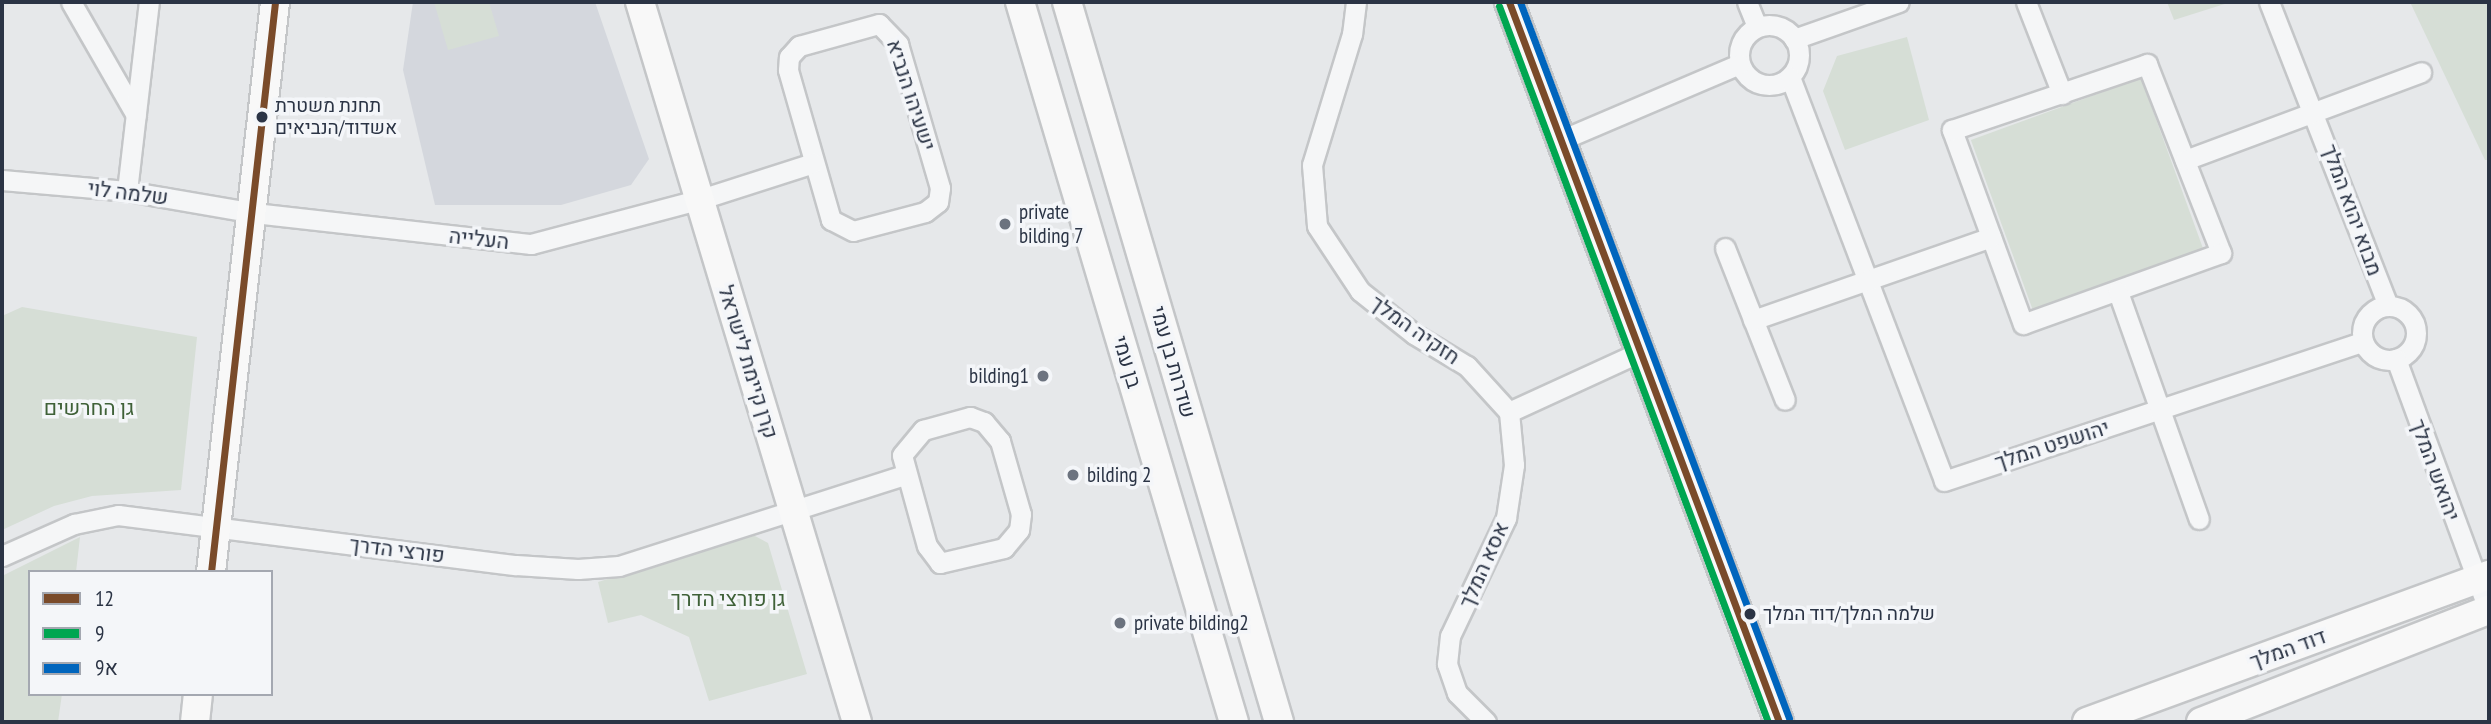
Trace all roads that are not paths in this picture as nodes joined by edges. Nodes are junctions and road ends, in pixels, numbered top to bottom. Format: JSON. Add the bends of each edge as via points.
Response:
{"nodes":[{"id":1,"x":71,"y":2,"type":"edge"},
{"id":2,"x":149,"y":2,"type":"edge"},
{"id":3,"x":275,"y":2,"type":"edge"},
{"id":4,"x":640,"y":2,"type":"edge"},
{"id":5,"x":1020,"y":2,"type":"edge"},
{"id":6,"x":1067,"y":2,"type":"edge"},
{"id":7,"x":1356,"y":2,"type":"edge"},
{"id":8,"x":1509,"y":2,"type":"edge"},
{"id":9,"x":1747,"y":2,"type":"edge"},
{"id":10,"x":1899,"y":2,"type":"edge"},
{"id":11,"x":2026,"y":2,"type":"edge"},
{"id":12,"x":2269,"y":2,"type":"edge"},
{"id":13,"x":1757,"y":27,"type":"junction"},
{"id":14,"x":1794,"y":39,"type":"junction"},
{"id":15,"x":1740,"y":64,"type":"junction"},
{"id":16,"x":2421,"y":72,"type":"dead end"},
{"id":17,"x":1790,"y":77,"type":"junction"},
{"id":18,"x":2062,"y":94,"type":"junction"},
{"id":19,"x":2317,"y":114,"type":"junction"},
{"id":20,"x":136,"y":115,"type":"junction"},
{"id":21,"x":1561,"y":140,"type":"junction"},
{"id":22,"x":2185,"y":160,"type":"junction"},
{"id":23,"x":813,"y":163,"type":"junction"},
{"id":24,"x":2,"y":180,"type":"edge"},
{"id":25,"x":127,"y":191,"type":"junction"},
{"id":26,"x":698,"y":200,"type":"junction"},
{"id":27,"x":254,"y":213,"type":"junction"},
{"id":28,"x":1992,"y":237,"type":"junction"},
{"id":29,"x":1725,"y":248,"type":"dead end"},
{"id":30,"x":1865,"y":282,"type":"junction"},
{"id":31,"x":2118,"y":292,"type":"junction"},
{"id":32,"x":2388,"y":305,"type":"junction"},
{"id":33,"x":1753,"y":320,"type":"junction"},
{"id":34,"x":2363,"y":342,"type":"junction"},
{"id":35,"x":1642,"y":351,"type":"junction"},
{"id":36,"x":2396,"y":359,"type":"junction"},
{"id":37,"x":1785,"y":400,"type":"dead end"},
{"id":38,"x":2161,"y":410,"type":"junction"},
{"id":39,"x":1509,"y":412,"type":"junction"},
{"id":40,"x":904,"y":475,"type":"junction"},
{"id":41,"x":792,"y":508,"type":"junction"},
{"id":42,"x":2199,"y":519,"type":"dead end"},
{"id":43,"x":216,"y":526,"type":"junction"},
{"id":44,"x":2,"y":556,"type":"edge"},
{"id":45,"x":211,"y":570,"type":"edge"},
{"id":46,"x":2482,"y":577,"type":"edge"},
{"id":47,"x":2489,"y":611,"type":"edge"},
{"id":48,"x":198,"y":696,"type":"edge"},
{"id":49,"x":195,"y":722,"type":"edge"},
{"id":50,"x":857,"y":722,"type":"edge"},
{"id":51,"x":1234,"y":722,"type":"edge"},
{"id":52,"x":1279,"y":722,"type":"edge"},
{"id":53,"x":1486,"y":722,"type":"edge"},
{"id":54,"x":1779,"y":722,"type":"edge"},
{"id":55,"x":2087,"y":722,"type":"edge"},
{"id":56,"x":2202,"y":722,"type":"edge"}],
"edges":[{"from":1,"to":20,"type":"street"},
{"from":2,"to":20,"type":"street"},
{"from":3,"to":27,"type":"street"},
{"from":4,"to":26,"type":"street","name":"קרן קיימת לישראל"},
{"from":5,"to":51,"type":"street","name":"בן עמי"},
{"from":6,"to":52,"type":"street","name":"שדרות בן עמי"},
{"from":7,"to":39,"type":"street","name":"חזקיה המלך","via":[[1352,34],[1312,165],[1317,226],[1360,291],[1414,334],[1466,366]]},
{"from":8,"to":21,"type":"street"},
{"from":9,"to":13,"type":"street"},
{"from":10,"to":14,"type":"street"},
{"from":11,"to":18,"type":"street"},
{"from":12,"to":19,"type":"street","name":"מבוא יהוא המלך"},
{"from":13,"to":14,"type":"street","via":[[1777,26]]},
{"from":13,"to":15,"type":"street","via":[[1742,40]]},
{"from":14,"to":17,"type":"street","name":"יהושפט המלך","via":[[1799,58]]},
{"from":15,"to":17,"type":"street","via":[[1762,85]]},
{"from":15,"to":21,"type":"street"},
{"from":16,"to":19,"type":"street"},
{"from":17,"to":30,"type":"street","name":"יהושפט המלך"},
{"from":18,"to":22,"type":"street","via":[[2147,64]]},
{"from":18,"to":28,"type":"street","via":[[1952,130]]},
{"from":19,"to":22,"type":"street"},
{"from":19,"to":32,"type":"street","name":"מבוא יהוא המלך"},
{"from":20,"to":25,"type":"street"},
{"from":21,"to":35,"type":"street"},
{"from":22,"to":31,"type":"street","via":[[2221,253]]},
{"from":23,"to":23,"type":"street","name":"ישעיהו הנביא","via":[[788,70],[789,57],[799,46],[879,24],[898,44],[940,188],[938,202],[925,212],[853,231],[842,228],[831,220]]},
{"from":23,"to":26,"type":"street"},
{"from":24,"to":25,"type":"street","name":"שלמה לוי"},
{"from":25,"to":27,"type":"street","name":"שלמה לוי"},
{"from":26,"to":27,"type":"street","name":"העלייה","via":[[531,244]]},
{"from":26,"to":41,"type":"street","name":"קרן קיימת לישראל"},
{"from":27,"to":43,"type":"street"},
{"from":28,"to":30,"type":"street"},
{"from":28,"to":31,"type":"street","via":[[2023,324]]},
{"from":29,"to":33,"type":"street"},
{"from":30,"to":33,"type":"street"},
{"from":30,"to":38,"type":"street","name":"יהושפט המלך","via":[[1944,481]]},
{"from":31,"to":38,"type":"street"},
{"from":32,"to":34,"type":"street","via":[[2367,317]]},
{"from":32,"to":36,"type":"street","via":[[2403,309],[2415,325],[2414,344]]},
{"from":33,"to":37,"type":"street"},
{"from":34,"to":36,"type":"street","via":[[2375,356]]},
{"from":34,"to":38,"type":"street","name":"יהושפט המלך"},
{"from":35,"to":39,"type":"street"},
{"from":35,"to":54,"type":"street"},
{"from":36,"to":46,"type":"street","name":"יהואש המלך"},
{"from":38,"to":42,"type":"street"},
{"from":39,"to":53,"type":"street","name":"אסא המלך","via":[[1514,465],[1506,518],[1450,636],[1447,664],[1457,693]]},
{"from":40,"to":40,"type":"street","via":[[902,454],[923,430],[970,417],[984,422],[1000,441],[1021,514],[1014,541],[1004,548],[940,563],[927,546]]},
{"from":40,"to":41,"type":"street","name":"פורצי הדרך"},
{"from":41,"to":43,"type":"street","name":"פורצי הדרך","via":[[619,566],[578,569]]},
{"from":41,"to":50,"type":"street","name":"קרן קיימת לישראל"},
{"from":43,"to":44,"type":"street","name":"פורצי הדרך","via":[[118,515],[74,524]]},
{"from":43,"to":45,"type":"street"},
{"from":46,"to":47,"type":"street","name":"יהואש המלך"},
{"from":46,"to":55,"type":"street","name":"דוד המלך"},
{"from":47,"to":56,"type":"street","name":"דוד המלך"},
{"from":48,"to":49,"type":"street"}]}
